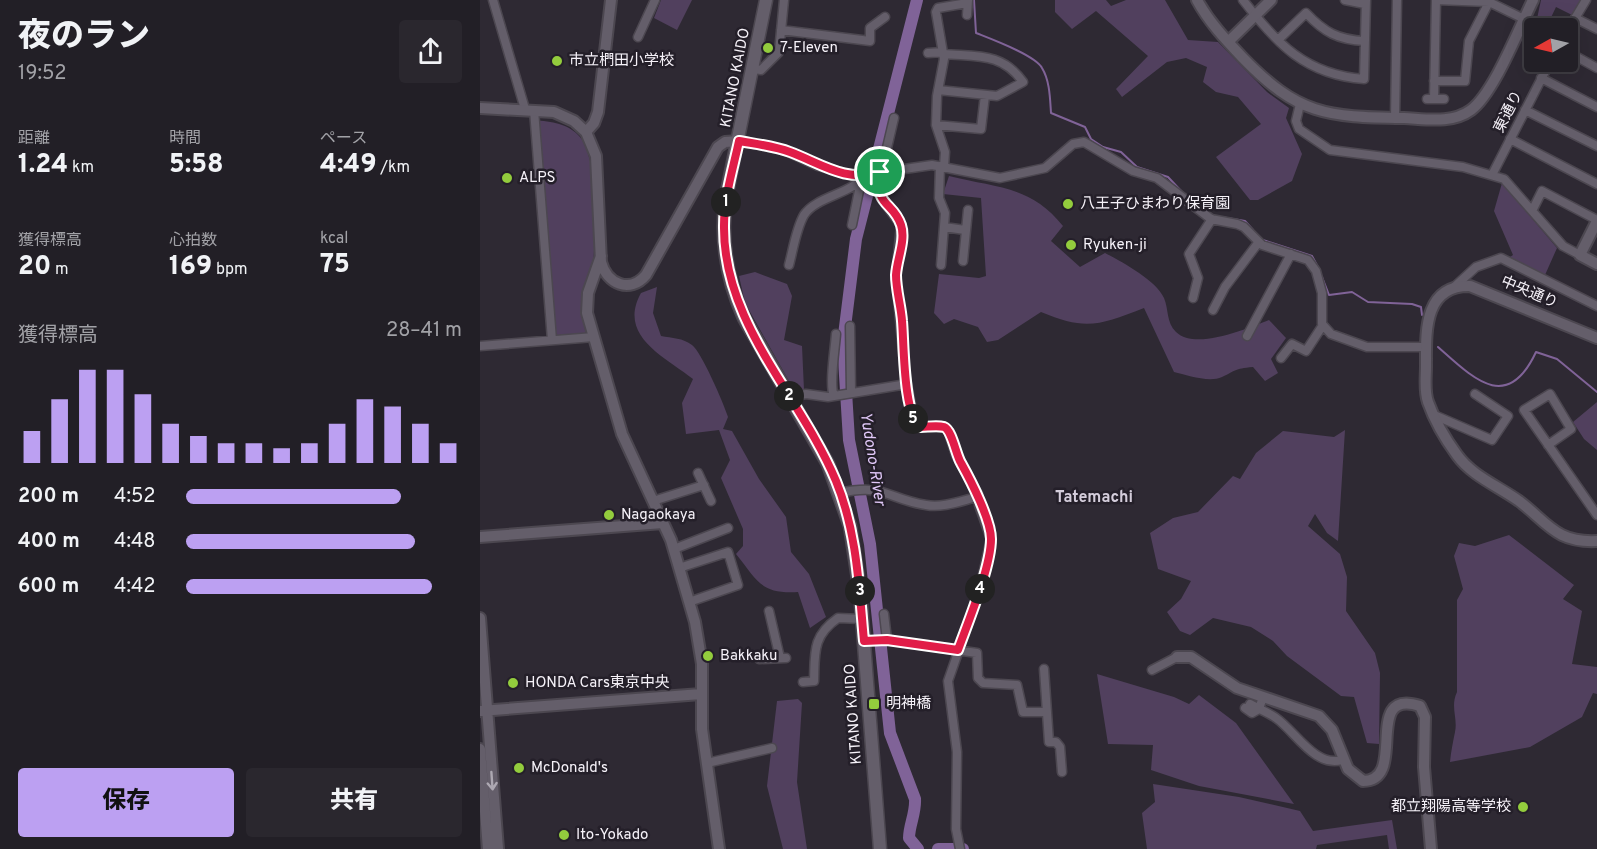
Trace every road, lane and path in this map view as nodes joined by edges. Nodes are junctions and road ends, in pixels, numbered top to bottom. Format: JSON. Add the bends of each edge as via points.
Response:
{"nodes":[{"id":1,"x":493,"y":0,"type":"edge"},
{"id":2,"x":611,"y":0,"type":"edge"},
{"id":3,"x":655,"y":0,"type":"edge"},
{"id":4,"x":766,"y":0,"type":"edge"},
{"id":5,"x":784,"y":0,"type":"edge"},
{"id":6,"x":1197,"y":0,"type":"edge"},
{"id":7,"x":1243,"y":0,"type":"edge"},
{"id":8,"x":1271,"y":0,"type":"edge"},
{"id":9,"x":1345,"y":0,"type":"edge"},
{"id":10,"x":1397,"y":0,"type":"edge"},
{"id":11,"x":1533,"y":0,"type":"edge"},
{"id":12,"x":1586,"y":0,"type":"edge"},
{"id":13,"x":967,"y":1,"type":"edge"},
{"id":14,"x":1366,"y":2,"type":"edge"},
{"id":15,"x":1489,"y":2,"type":"junction"},
{"id":16,"x":1256,"y":14,"type":"junction"},
{"id":17,"x":967,"y":15,"type":"dead end"},
{"id":18,"x":885,"y":17,"type":"dead end"},
{"id":19,"x":1524,"y":18,"type":"edge"},
{"id":20,"x":1575,"y":18,"type":"edge"},
{"id":21,"x":1524,"y":19,"type":"joint"},
{"id":22,"x":1578,"y":20,"type":"edge"},
{"id":23,"x":1597,"y":29,"type":"edge"},
{"id":24,"x":781,"y":30,"type":"junction"},
{"id":25,"x":638,"y":37,"type":"dead end"},
{"id":26,"x":1279,"y":39,"type":"junction"},
{"id":27,"x":1365,"y":41,"type":"junction"},
{"id":28,"x":1228,"y":42,"type":"junction"},
{"id":29,"x":928,"y":53,"type":"dead end"},
{"id":30,"x":944,"y":53,"type":"junction"},
{"id":31,"x":1578,"y":58,"type":"edge"},
{"id":32,"x":1597,"y":68,"type":"edge"},
{"id":33,"x":754,"y":69,"type":"junction"},
{"id":34,"x":1544,"y":72,"type":"edge"},
{"id":35,"x":1541,"y":78,"type":"junction"},
{"id":36,"x":1434,"y":81,"type":"junction"},
{"id":37,"x":938,"y":90,"type":"junction"},
{"id":38,"x":985,"y":95,"type":"junction"},
{"id":39,"x":1444,"y":99,"type":"dead end"},
{"id":40,"x":1300,"y":104,"type":"junction"},
{"id":41,"x":1597,"y":107,"type":"edge"},
{"id":42,"x":480,"y":108,"type":"edge"},
{"id":43,"x":529,"y":109,"type":"junction"},
{"id":44,"x":1525,"y":110,"type":"junction"},
{"id":45,"x":894,"y":118,"type":"dead end"},
{"id":46,"x":1395,"y":118,"type":"junction"},
{"id":47,"x":936,"y":125,"type":"junction"},
{"id":48,"x":586,"y":132,"type":"junction"},
{"id":49,"x":1510,"y":139,"type":"junction"},
{"id":50,"x":739,"y":141,"type":"junction"},
{"id":51,"x":1597,"y":147,"type":"edge"},
{"id":52,"x":942,"y":166,"type":"junction"},
{"id":53,"x":879,"y":172,"type":"junction"},
{"id":54,"x":1492,"y":175,"type":"junction"},
{"id":55,"x":863,"y":178,"type":"junction"},
{"id":56,"x":1597,"y":184,"type":"edge"},
{"id":57,"x":1533,"y":209,"type":"junction"},
{"id":58,"x":968,"y":210,"type":"dead end"},
{"id":59,"x":1212,"y":219,"type":"junction"},
{"id":60,"x":1597,"y":221,"type":"edge"},
{"id":61,"x":852,"y":225,"type":"dead end"},
{"id":62,"x":944,"y":227,"type":"junction"},
{"id":63,"x":965,"y":230,"type":"junction"},
{"id":64,"x":1258,"y":243,"type":"junction"},
{"id":65,"x":1291,"y":254,"type":"junction"},
{"id":66,"x":1580,"y":255,"type":"junction"},
{"id":67,"x":601,"y":256,"type":"junction"},
{"id":68,"x":963,"y":261,"type":"dead end"},
{"id":69,"x":1597,"y":264,"type":"edge"},
{"id":70,"x":789,"y":265,"type":"dead end"},
{"id":71,"x":941,"y":265,"type":"dead end"},
{"id":72,"x":1449,"y":291,"type":"junction"},
{"id":73,"x":1193,"y":298,"type":"dead end"},
{"id":74,"x":1597,"y":306,"type":"edge"},
{"id":75,"x":1213,"y":310,"type":"dead end"},
{"id":76,"x":1323,"y":325,"type":"junction"},
{"id":77,"x":850,"y":326,"type":"dead end"},
{"id":78,"x":836,"y":334,"type":"dead end"},
{"id":79,"x":1247,"y":336,"type":"dead end"},
{"id":80,"x":594,"y":337,"type":"junction"},
{"id":81,"x":1597,"y":338,"type":"edge"},
{"id":82,"x":552,"y":340,"type":"junction"},
{"id":83,"x":480,"y":346,"type":"edge"},
{"id":84,"x":1426,"y":347,"type":"junction"},
{"id":85,"x":1281,"y":357,"type":"dead end"},
{"id":86,"x":907,"y":384,"type":"junction"},
{"id":87,"x":850,"y":392,"type":"junction"},
{"id":88,"x":1475,"y":394,"type":"dead end"},
{"id":89,"x":835,"y":396,"type":"junction"},
{"id":90,"x":790,"y":397,"type":"junction"},
{"id":91,"x":1434,"y":415,"type":"junction"},
{"id":92,"x":1548,"y":444,"type":"junction"},
{"id":93,"x":698,"y":473,"type":"dead end"},
{"id":94,"x":704,"y":484,"type":"junction"},
{"id":95,"x":846,"y":491,"type":"junction"},
{"id":96,"x":978,"y":494,"type":"junction"},
{"id":97,"x":653,"y":501,"type":"junction"},
{"id":98,"x":711,"y":501,"type":"dead end"},
{"id":99,"x":1597,"y":515,"type":"edge"},
{"id":100,"x":663,"y":523,"type":"junction"},
{"id":101,"x":728,"y":528,"type":"dead end"},
{"id":102,"x":480,"y":537,"type":"edge"},
{"id":103,"x":1597,"y":541,"type":"edge"},
{"id":104,"x":674,"y":549,"type":"junction"},
{"id":105,"x":680,"y":568,"type":"junction"},
{"id":106,"x":689,"y":602,"type":"junction"},
{"id":107,"x":769,"y":611,"type":"dead end"},
{"id":108,"x":885,"y":614,"type":"dead end"},
{"id":109,"x":480,"y":618,"type":"edge"},
{"id":110,"x":862,"y":619,"type":"junction"},
{"id":111,"x":886,"y":640,"type":"junction"},
{"id":112,"x":869,"y":641,"type":"junction"},
{"id":113,"x":958,"y":650,"type":"junction"},
{"id":114,"x":1177,"y":657,"type":"joint"},
{"id":115,"x":759,"y":659,"type":"dead end"},
{"id":116,"x":1044,"y":669,"type":"dead end"},
{"id":117,"x":1152,"y":670,"type":"dead end"},
{"id":118,"x":803,"y":682,"type":"dead end"},
{"id":119,"x":701,"y":694,"type":"junction"},
{"id":120,"x":1263,"y":697,"type":"junction"},
{"id":121,"x":1247,"y":706,"type":"dead end"},
{"id":122,"x":1259,"y":709,"type":"junction"},
{"id":123,"x":484,"y":711,"type":"edge"},
{"id":124,"x":1047,"y":712,"type":"junction"},
{"id":125,"x":772,"y":748,"type":"dead end"},
{"id":126,"x":480,"y":749,"type":"edge"},
{"id":127,"x":1342,"y":760,"type":"junction"},
{"id":128,"x":707,"y":763,"type":"junction"},
{"id":129,"x":1062,"y":772,"type":"dead end"},
{"id":130,"x":960,"y":845,"type":"edge"},
{"id":131,"x":490,"y":846,"type":"edge"},
{"id":132,"x":719,"y":849,"type":"edge"},
{"id":133,"x":880,"y":849,"type":"edge"},
{"id":134,"x":1431,"y":849,"type":"edge"}],
"edges":[{"from":1,"to":43,"type":"street"},
{"from":2,"to":48,"type":"street","via":[[598,112]]},
{"from":3,"to":25,"type":"street"},
{"from":4,"to":33,"type":"main road","name":"KITANO KAIDO"},
{"from":5,"to":24,"type":"street"},
{"from":6,"to":28,"type":"street"},
{"from":7,"to":16,"type":"street"},
{"from":8,"to":16,"type":"street"},
{"from":9,"to":14,"type":"street"},
{"from":10,"to":46,"type":"street"},
{"from":11,"to":19,"type":"street"},
{"from":12,"to":20,"type":"street"},
{"from":13,"to":17,"type":"street"},
{"from":13,"to":30,"type":"street","via":[[937,9]]},
{"from":14,"to":27,"type":"street"},
{"from":15,"to":21,"type":"street"},
{"from":15,"to":36,"type":"street","via":[[1469,41],[1465,81]]},
{"from":15,"to":36,"type":"street","via":[[1436,0]]},
{"from":16,"to":26,"type":"street"},
{"from":16,"to":28,"type":"street"},
{"from":18,"to":24,"type":"street","via":[[870,28],[870,41]]},
{"from":21,"to":46,"type":"street","via":[[1485,96],[1473,108],[1444,119]]},
{"from":22,"to":23,"type":"street"},
{"from":24,"to":33,"type":"street","via":[[779,52],[761,70]]},
{"from":26,"to":27,"type":"street","via":[[1306,13],[1334,36]]},
{"from":26,"to":27,"type":"street","via":[[1311,67],[1337,76],[1364,79]]},
{"from":28,"to":40,"type":"street","via":[[1266,82]]},
{"from":29,"to":30,"type":"street"},
{"from":30,"to":37,"type":"street"},
{"from":30,"to":38,"type":"street","via":[[999,60],[1023,82],[997,96]]},
{"from":31,"to":32,"type":"street"},
{"from":33,"to":50,"type":"main road","name":"KITANO KAIDO"},
{"from":34,"to":35,"type":"street","name":"東通り"},
{"from":35,"to":41,"type":"street"},
{"from":35,"to":44,"type":"street","name":"東通り"},
{"from":36,"to":39,"type":"street","via":[[1430,99]]},
{"from":37,"to":38,"type":"street"},
{"from":37,"to":47,"type":"street"},
{"from":38,"to":47,"type":"street","via":[[981,129]]},
{"from":40,"to":46,"type":"street","via":[[1338,116]]},
{"from":40,"to":54,"type":"street","via":[[1296,121],[1299,129],[1326,148],[1463,167]]},
{"from":42,"to":43,"type":"street"},
{"from":43,"to":48,"type":"street","via":[[560,114]]},
{"from":43,"to":82,"type":"street"},
{"from":44,"to":49,"type":"street","name":"東通り"},
{"from":44,"to":51,"type":"street"},
{"from":45,"to":53,"type":"street"},
{"from":47,"to":52,"type":"street","via":[[945,152]]},
{"from":48,"to":67,"type":"street","via":[[596,156]]},
{"from":49,"to":54,"type":"street","name":"東通り"},
{"from":49,"to":56,"type":"street"},
{"from":50,"to":55,"type":"street","via":[[784,150],[818,166]]},
{"from":50,"to":67,"type":"street","via":[[718,147],[642,279],[628,285],[614,282],[604,271]]},
{"from":50,"to":90,"type":"main road","name":"KITANO KAIDO","via":[[725,206],[728,271],[744,318]]},
{"from":52,"to":53,"type":"street"},
{"from":52,"to":59,"type":"street","via":[[1004,178],[1045,168],[1073,144],[1084,142],[1130,169],[1157,178]]},
{"from":52,"to":62,"type":"street","via":[[939,198],[945,213]]},
{"from":53,"to":55,"type":"street"},
{"from":53,"to":86,"type":"street","via":[[881,198],[902,229],[896,277]]},
{"from":54,"to":57,"type":"street","via":[[1510,183]]},
{"from":55,"to":61,"type":"street"},
{"from":55,"to":70,"type":"street","via":[[825,198],[805,214]]},
{"from":57,"to":60,"type":"street","via":[[1542,191]]},
{"from":57,"to":66,"type":"street","via":[[1563,246]]},
{"from":58,"to":63,"type":"street"},
{"from":59,"to":64,"type":"street","via":[[1245,227]]},
{"from":59,"to":73,"type":"street","via":[[1189,254],[1198,278]]},
{"from":60,"to":66,"type":"street"},
{"from":62,"to":63,"type":"street"},
{"from":62,"to":71,"type":"street"},
{"from":63,"to":68,"type":"street"},
{"from":64,"to":65,"type":"street"},
{"from":64,"to":75,"type":"street"},
{"from":65,"to":76,"type":"street","via":[[1313,264],[1322,293]]},
{"from":65,"to":79,"type":"street"},
{"from":66,"to":69,"type":"street"},
{"from":67,"to":80,"type":"street","via":[[587,301]]},
{"from":72,"to":74,"type":"street","via":[[1476,267],[1501,258]]},
{"from":72,"to":81,"type":"street","name":"中央通り","via":[[1461,286],[1476,287]]},
{"from":72,"to":84,"type":"street","via":[[1430,313]]},
{"from":76,"to":84,"type":"street","via":[[1334,336],[1367,347]]},
{"from":76,"to":85,"type":"street","via":[[1306,351],[1292,344]]},
{"from":77,"to":87,"type":"street"},
{"from":78,"to":89,"type":"street","via":[[831,379]]},
{"from":80,"to":82,"type":"street"},
{"from":80,"to":97,"type":"street","via":[[622,434]]},
{"from":82,"to":83,"type":"street"},
{"from":84,"to":91,"type":"street","via":[[1426,395]]},
{"from":86,"to":87,"type":"street"},
{"from":86,"to":96,"type":"street","via":[[915,424],[948,430],[956,455]]},
{"from":87,"to":89,"type":"street"},
{"from":88,"to":91,"type":"street","via":[[1509,416],[1492,440]]},
{"from":89,"to":90,"type":"street"},
{"from":90,"to":95,"type":"main road","name":"KITANO KAIDO"},
{"from":91,"to":103,"type":"street","via":[[1458,457],[1486,481],[1518,501],[1554,532],[1573,540]]},
{"from":92,"to":92,"type":"street","via":[[1524,410],[1550,394],[1571,429]]},
{"from":92,"to":99,"type":"street"},
{"from":93,"to":94,"type":"street"},
{"from":94,"to":97,"type":"street"},
{"from":94,"to":98,"type":"street"},
{"from":95,"to":96,"type":"street","via":[[882,490],[930,506]]},
{"from":95,"to":110,"type":"main road","name":"KITANO KAIDO"},
{"from":96,"to":113,"type":"street","via":[[991,542],[979,593]]},
{"from":97,"to":100,"type":"street"},
{"from":100,"to":102,"type":"street"},
{"from":100,"to":104,"type":"street"},
{"from":101,"to":104,"type":"street"},
{"from":104,"to":105,"type":"street"},
{"from":105,"to":106,"type":"street"},
{"from":105,"to":106,"type":"street","via":[[728,552],[738,585]]},
{"from":106,"to":119,"type":"street","via":[[702,664]]},
{"from":107,"to":115,"type":"street","via":[[783,658]]},
{"from":108,"to":111,"type":"street"},
{"from":109,"to":123,"type":"street"},
{"from":110,"to":112,"type":"main road","name":"KITANO KAIDO"},
{"from":110,"to":118,"type":"street","via":[[838,618],[824,630],[816,644],[814,681]]},
{"from":111,"to":112,"type":"street"},
{"from":111,"to":113,"type":"street"},
{"from":112,"to":133,"type":"main road","name":"KITANO KAIDO"},
{"from":113,"to":124,"type":"street","via":[[977,653],[978,678],[986,685],[1017,685],[1023,712]]},
{"from":113,"to":130,"type":"street","via":[[947,686],[957,752],[956,829]]},
{"from":114,"to":117,"type":"street"},
{"from":114,"to":120,"type":"street","via":[[1191,657],[1238,688]]},
{"from":116,"to":124,"type":"street"},
{"from":119,"to":123,"type":"street"},
{"from":119,"to":128,"type":"street"},
{"from":120,"to":122,"type":"street"},
{"from":120,"to":127,"type":"street","via":[[1319,716],[1332,730]]},
{"from":121,"to":122,"type":"street"},
{"from":122,"to":127,"type":"street","via":[[1275,717],[1320,757],[1332,762]]},
{"from":123,"to":131,"type":"street","one_way":true},
{"from":124,"to":129,"type":"street","via":[[1049,742],[1060,747]]},
{"from":125,"to":128,"type":"street"},
{"from":126,"to":131,"type":"street"},
{"from":127,"to":134,"type":"street","via":[[1363,782],[1377,778],[1383,768],[1389,716],[1401,705],[1420,706],[1425,717]]},
{"from":128,"to":132,"type":"street"}]}
